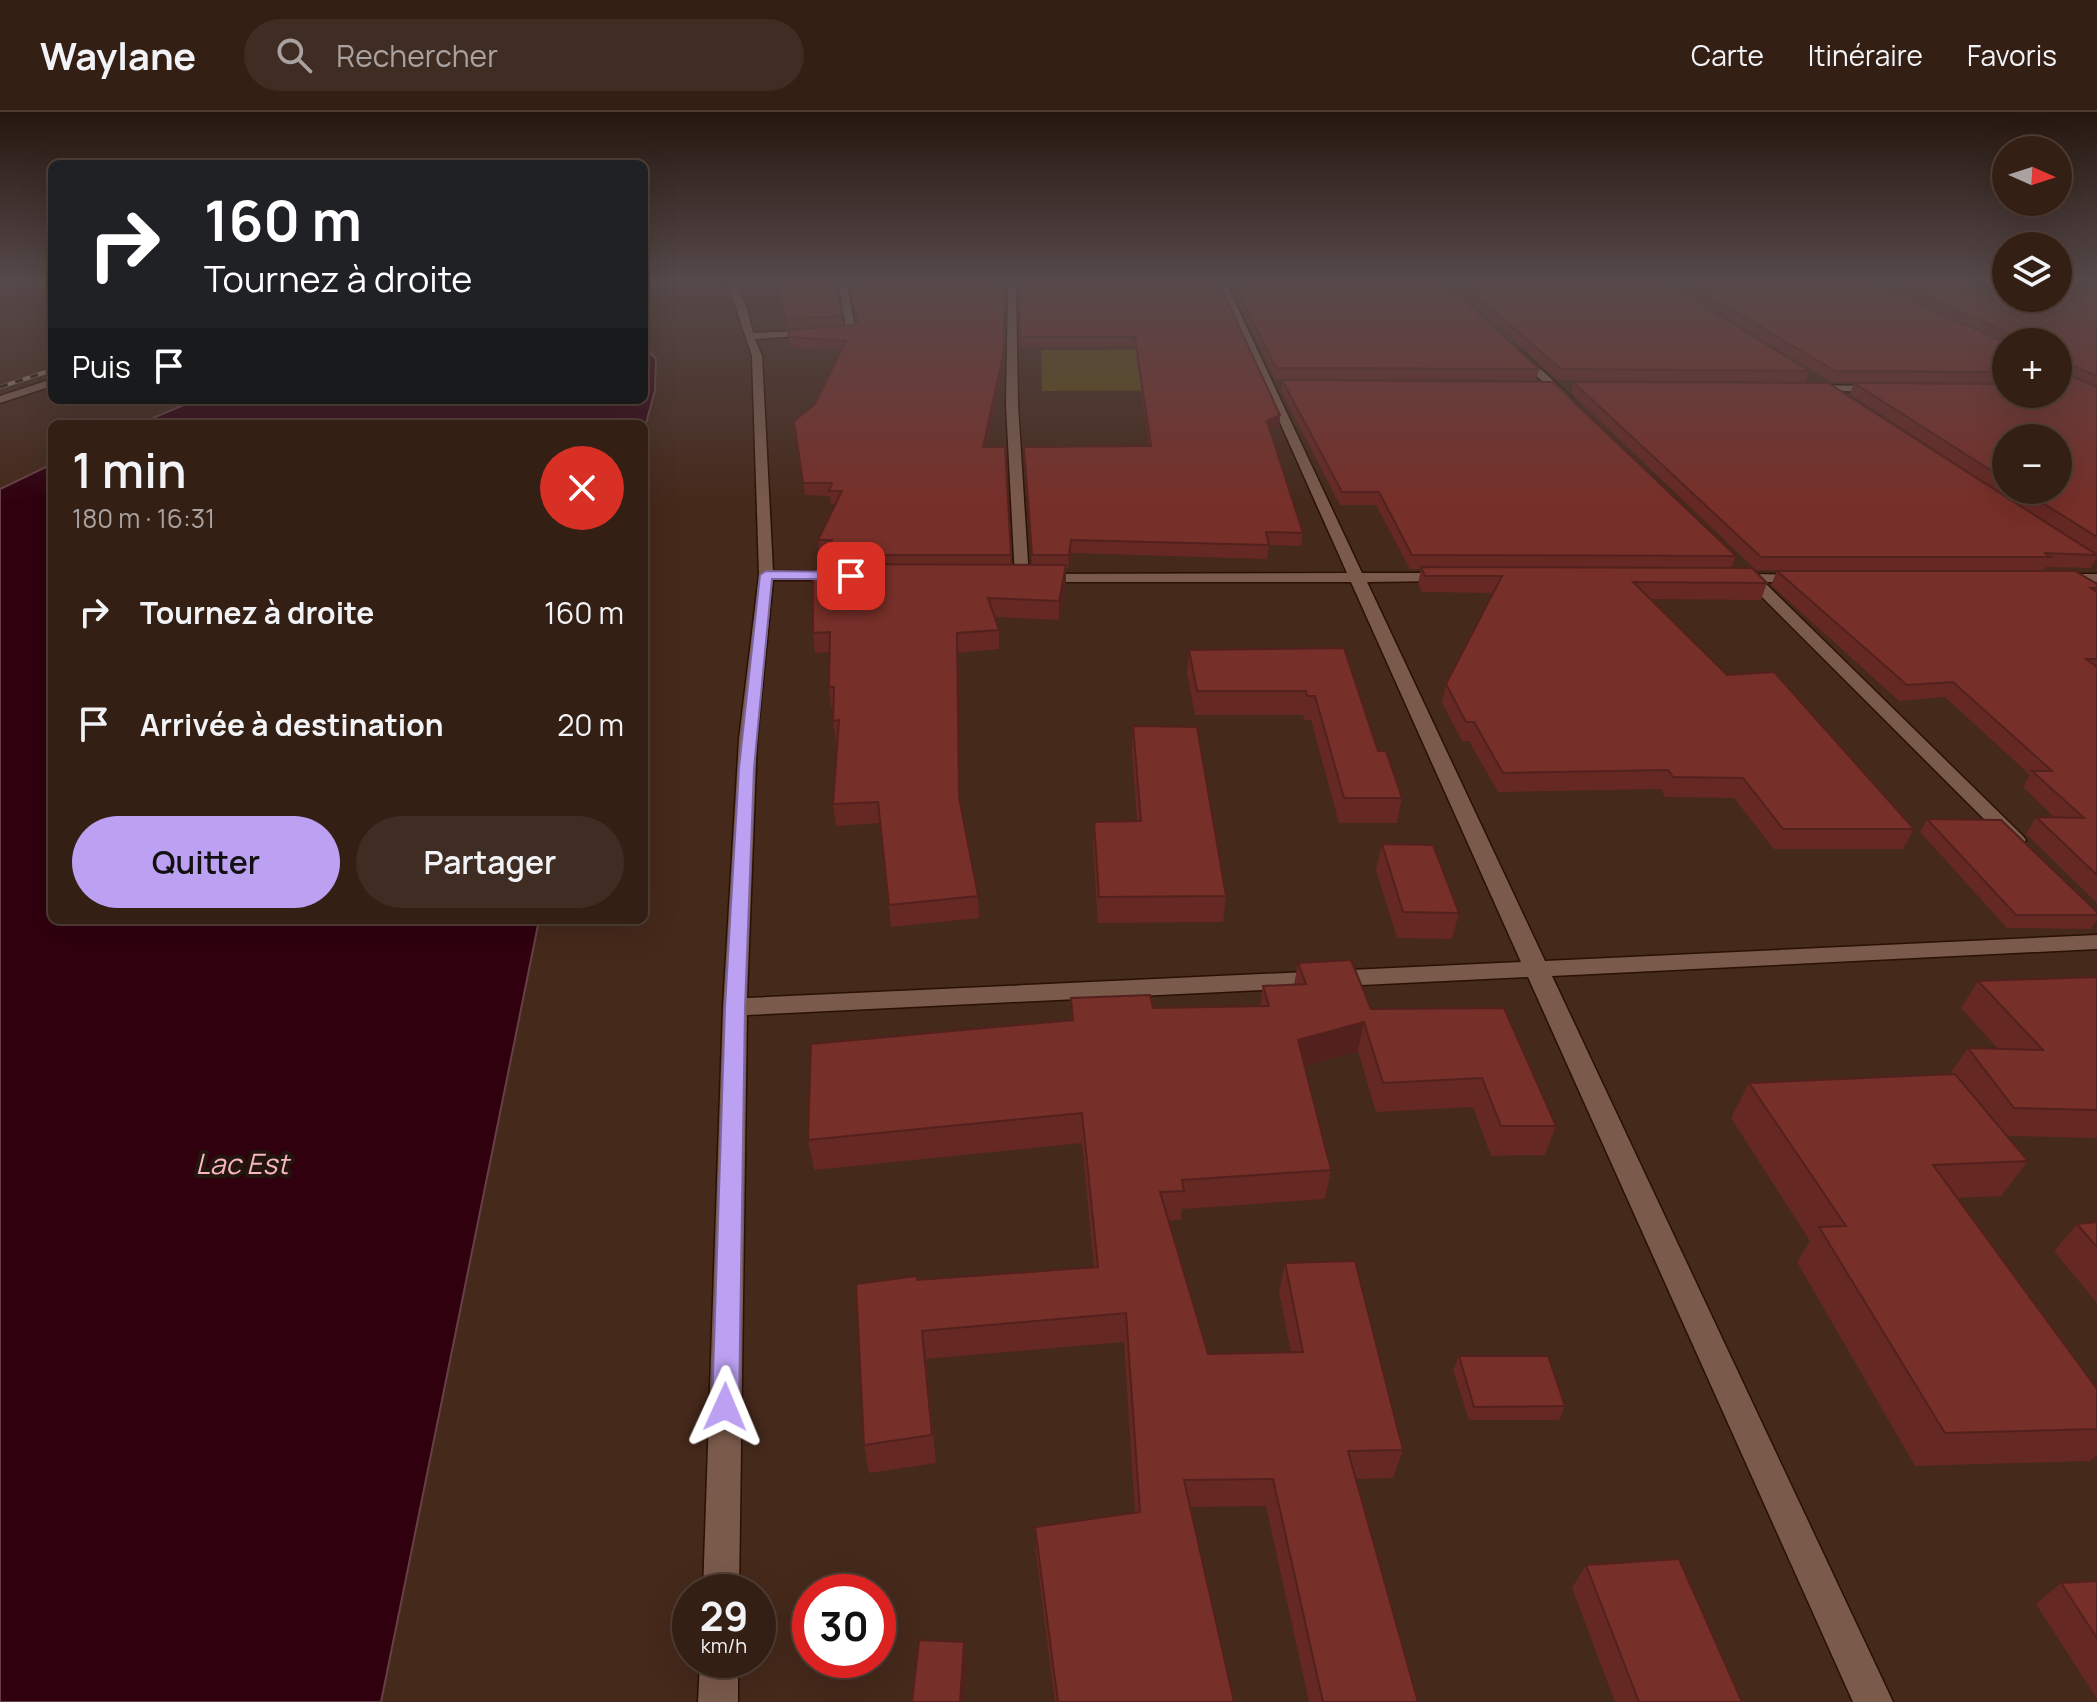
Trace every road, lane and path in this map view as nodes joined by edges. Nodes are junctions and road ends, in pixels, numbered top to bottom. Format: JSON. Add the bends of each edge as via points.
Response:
{"nodes":[{"id":1,"x":757,"y":355,"type":"edge"},
{"id":2,"x":1012,"y":355,"type":"edge"},
{"id":3,"x":1261,"y":355,"type":"edge"},
{"id":4,"x":1520,"y":355,"type":"edge"},
{"id":5,"x":1803,"y":372,"type":"edge"},
{"id":6,"x":48,"y":383,"type":"edge"},
{"id":7,"x":1799,"y":388,"type":"edge"},
{"id":8,"x":1829,"y":389,"type":"junction"},
{"id":9,"x":1888,"y":389,"type":"edge"},
{"id":10,"x":0,"y":400,"type":"edge"},
{"id":11,"x":1855,"y":405,"type":"edge"},
{"id":12,"x":1576,"y":407,"type":"edge"},
{"id":13,"x":1728,"y":556,"type":"edge"},
{"id":14,"x":766,"y":575,"type":"junction"},
{"id":15,"x":856,"y":576,"type":"edge"},
{"id":16,"x":1358,"y":577,"type":"junction"},
{"id":17,"x":1468,"y":577,"type":"edge"},
{"id":18,"x":1719,"y":578,"type":"edge"},
{"id":19,"x":1750,"y":578,"type":"junction"},
{"id":20,"x":1829,"y":578,"type":"edge"},
{"id":21,"x":2050,"y":578,"type":"edge"},
{"id":22,"x":2097,"y":578,"type":"edge"},
{"id":23,"x":2030,"y":854,"type":"edge"},
{"id":24,"x":2097,"y":942,"type":"edge"},
{"id":25,"x":1537,"y":970,"type":"junction"},
{"id":26,"x":735,"y":1007,"type":"junction"},
{"id":27,"x":721,"y":1574,"type":"edge"},
{"id":28,"x":719,"y":1678,"type":"edge"},
{"id":29,"x":718,"y":1702,"type":"edge"},
{"id":30,"x":1873,"y":1702,"type":"edge"}],
"edges":[{"from":1,"to":14,"type":"street"},
{"from":2,"to":16,"type":"street","via":[[1015,578]]},
{"from":3,"to":16,"type":"street"},
{"from":4,"to":12,"type":"street"},
{"from":5,"to":8,"type":"street"},
{"from":6,"to":10,"type":"street"},
{"from":7,"to":8,"type":"street"},
{"from":8,"to":9,"type":"street"},
{"from":8,"to":11,"type":"street"},
{"from":13,"to":19,"type":"street"},
{"from":14,"to":15,"type":"street"},
{"from":14,"to":26,"type":"street","via":[[748,739]]},
{"from":16,"to":17,"type":"street"},
{"from":16,"to":25,"type":"street"},
{"from":18,"to":19,"type":"street"},
{"from":19,"to":20,"type":"street"},
{"from":19,"to":23,"type":"street"},
{"from":21,"to":22,"type":"street"},
{"from":24,"to":25,"type":"street"},
{"from":25,"to":26,"type":"street"},
{"from":25,"to":30,"type":"street"},
{"from":26,"to":27,"type":"street"},
{"from":28,"to":29,"type":"street"}]}
